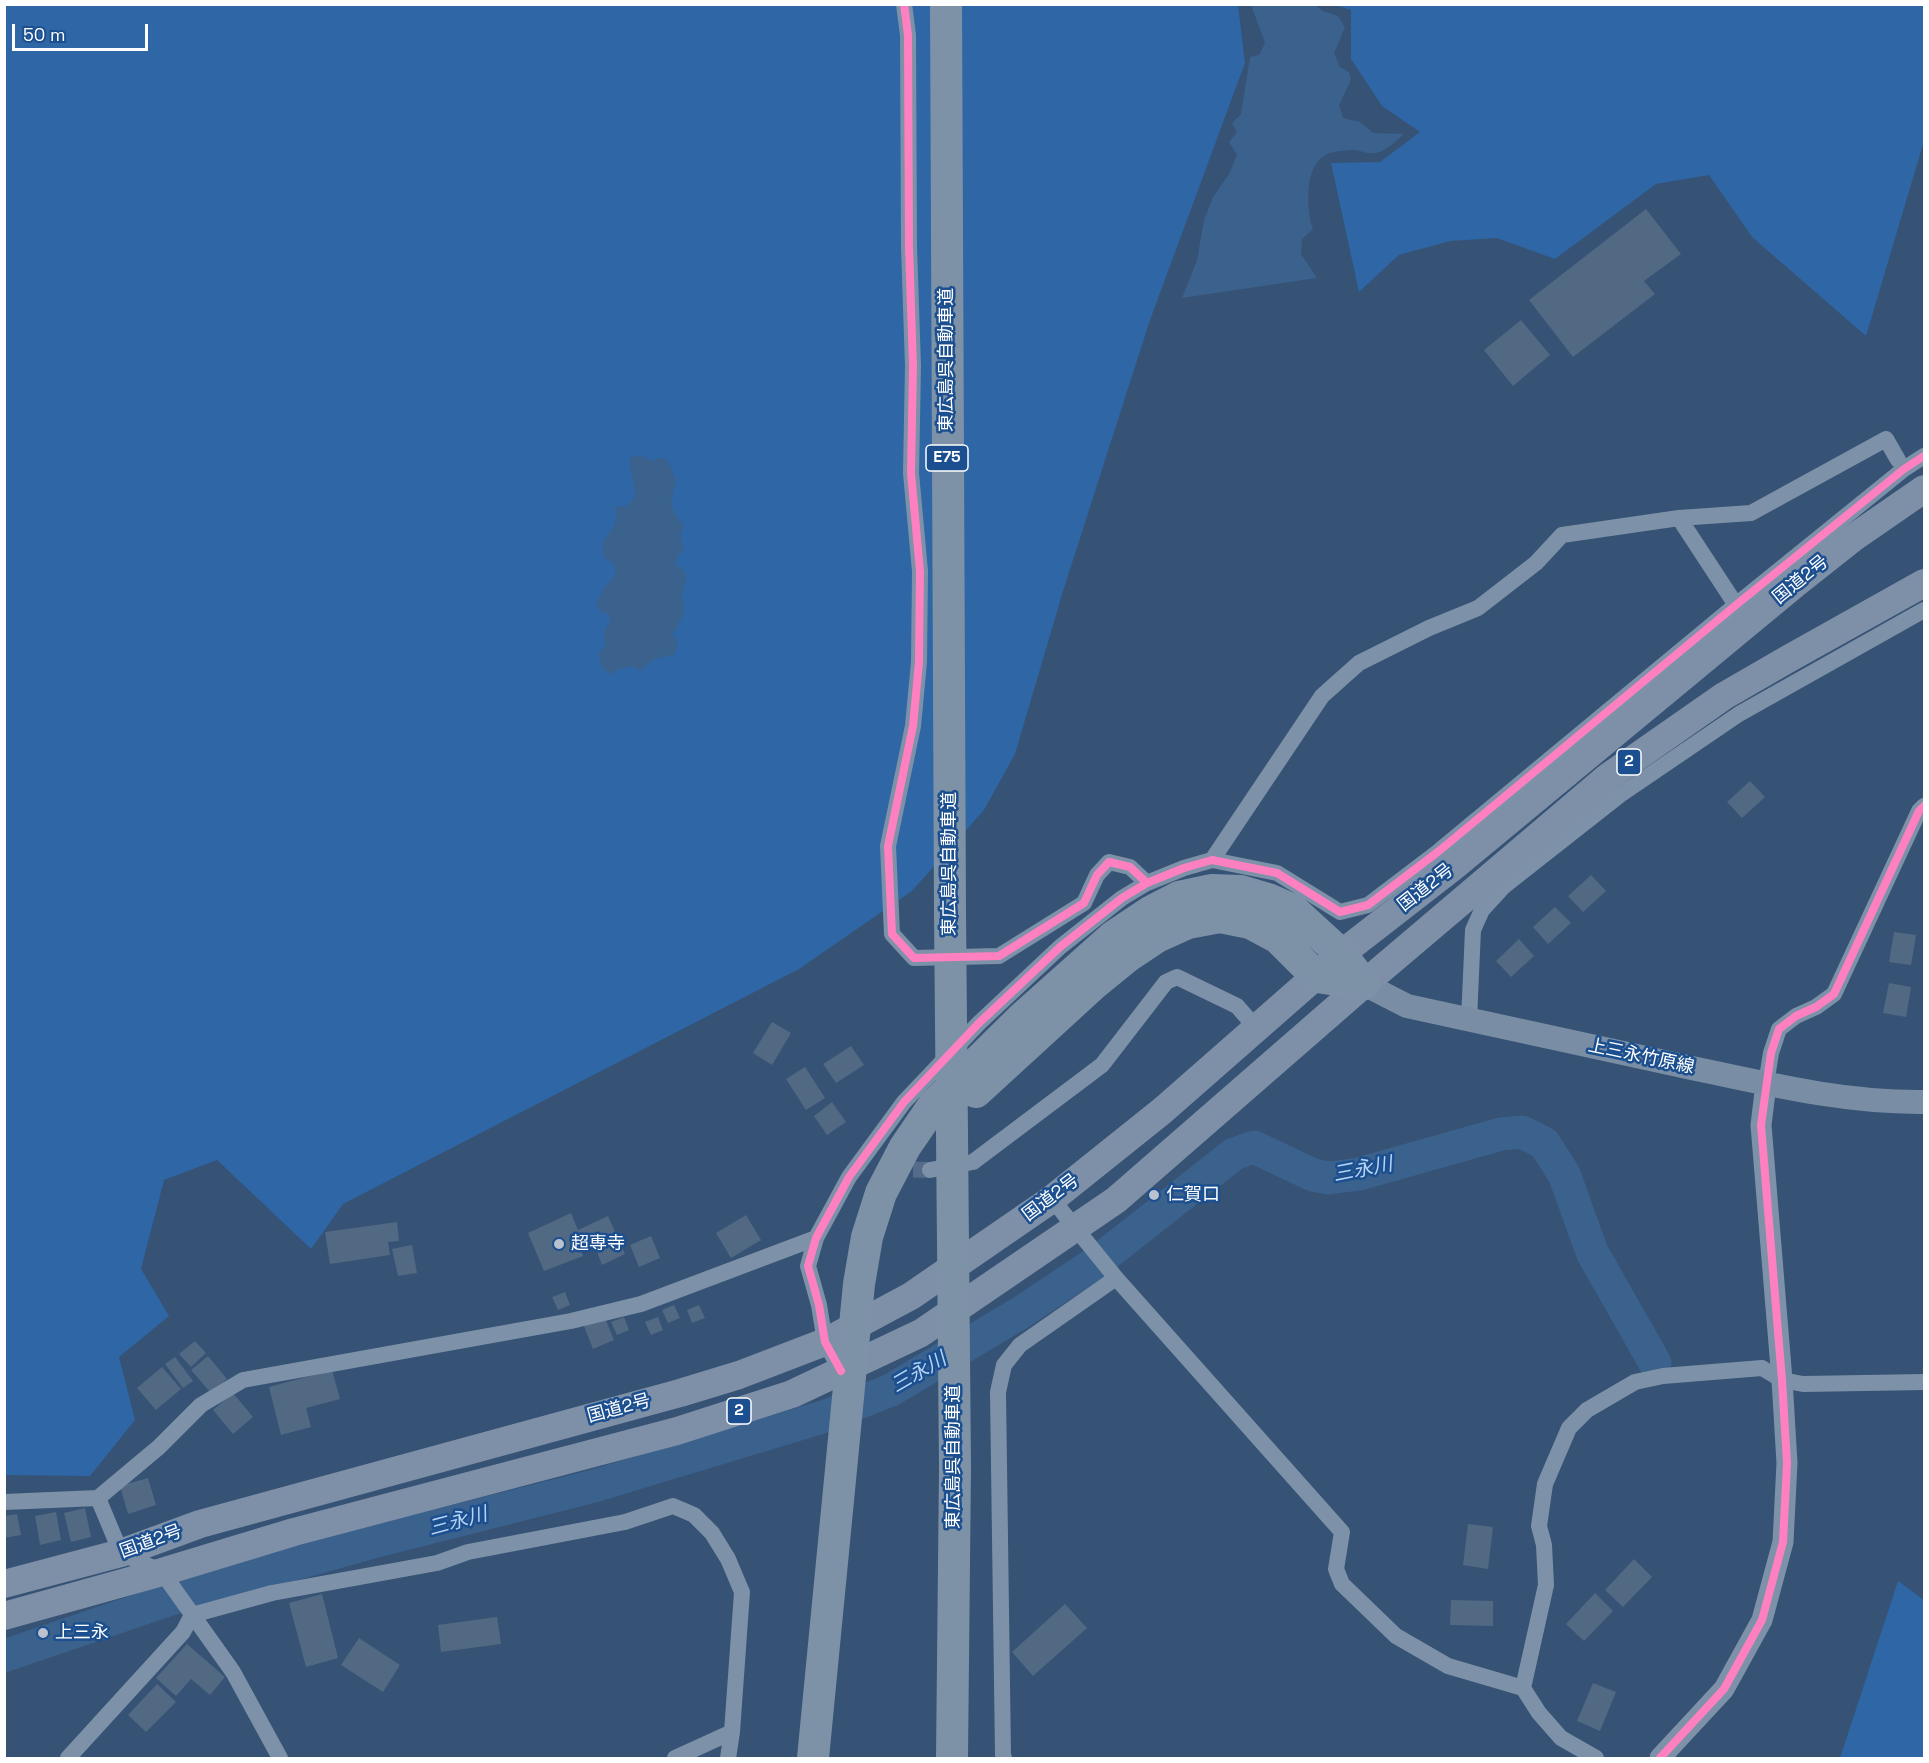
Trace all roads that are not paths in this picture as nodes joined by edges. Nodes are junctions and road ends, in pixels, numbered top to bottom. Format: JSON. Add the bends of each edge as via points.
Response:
{"nodes":[{"id":1,"x":904,"y":4,"type":"edge"},
{"id":2,"x":946,"y":4,"type":"edge"},
{"id":3,"x":1924,"y":456,"type":"edge"},
{"id":4,"x":1898,"y":460,"type":"dead end"},
{"id":5,"x":1924,"y":489,"type":"edge"},
{"id":6,"x":1678,"y":518,"type":"junction"},
{"id":7,"x":1924,"y":583,"type":"edge"},
{"id":8,"x":1736,"y":605,"type":"junction"},
{"id":9,"x":1924,"y":609,"type":"edge"},
{"id":10,"x":1924,"y":806,"type":"edge"},
{"id":11,"x":1446,"y":859,"type":"junction"},
{"id":12,"x":1212,"y":860,"type":"junction"},
{"id":13,"x":1147,"y":883,"type":"junction"},
{"id":14,"x":1341,"y":954,"type":"junction"},
{"id":15,"x":1317,"y":977,"type":"junction"},
{"id":16,"x":1364,"y":984,"type":"junction"},
{"id":17,"x":1469,"y":1020,"type":"junction"},
{"id":18,"x":1257,"y":1029,"type":"junction"},
{"id":19,"x":1766,"y":1084,"type":"junction"},
{"id":20,"x":1924,"y":1102,"type":"edge"},
{"id":21,"x":856,"y":1167,"type":"junction"},
{"id":22,"x":882,"y":1169,"type":"tunnel mouth"},
{"id":23,"x":930,"y":1170,"type":"tunnel mouth"},
{"id":24,"x":1052,"y":1199,"type":"junction"},
{"id":25,"x":1076,"y":1228,"type":"junction"},
{"id":26,"x":816,"y":1238,"type":"junction"},
{"id":27,"x":1116,"y":1278,"type":"junction"},
{"id":28,"x":868,"y":1280,"type":"junction"},
{"id":29,"x":825,"y":1342,"type":"junction"},
{"id":30,"x":841,"y":1371,"type":"junction"},
{"id":31,"x":1782,"y":1380,"type":"junction"},
{"id":32,"x":1924,"y":1382,"type":"edge"},
{"id":33,"x":852,"y":1445,"type":"junction"},
{"id":34,"x":98,"y":1498,"type":"junction"},
{"id":35,"x":4,"y":1502,"type":"edge"},
{"id":36,"x":121,"y":1553,"type":"junction"},
{"id":37,"x":162,"y":1572,"type":"junction"},
{"id":38,"x":4,"y":1584,"type":"edge"},
{"id":39,"x":192,"y":1615,"type":"junction"},
{"id":40,"x":4,"y":1616,"type":"edge"},
{"id":41,"x":1523,"y":1688,"type":"junction"},
{"id":42,"x":732,"y":1732,"type":"junction"},
{"id":43,"x":68,"y":1758,"type":"edge"},
{"id":44,"x":280,"y":1758,"type":"edge"},
{"id":45,"x":675,"y":1758,"type":"edge"},
{"id":46,"x":728,"y":1758,"type":"edge"},
{"id":47,"x":813,"y":1758,"type":"edge"},
{"id":48,"x":834,"y":1758,"type":"edge"},
{"id":49,"x":952,"y":1758,"type":"edge"},
{"id":50,"x":1004,"y":1758,"type":"edge"},
{"id":51,"x":1596,"y":1758,"type":"edge"},
{"id":52,"x":1660,"y":1758,"type":"edge"}],
"edges":[{"from":1,"to":13,"type":"street","via":[[908,35],[913,366],[911,473],[920,571],[919,662],[913,726],[888,846],[892,934],[914,958],[999,956],[1084,903],[1097,875],[1109,862],[1130,867]]},
{"from":2,"to":49,"type":"highway","name":"東広島呉自動車道","number":"E75","via":[[955,1467]]},
{"from":3,"to":8,"type":"street"},
{"from":4,"to":6,"type":"street","via":[[1886,439],[1751,513]]},
{"from":5,"to":11,"type":"highway","name":"国道2号","number":"2","via":[[1853,538]]},
{"from":6,"to":8,"type":"street"},
{"from":6,"to":12,"type":"street","via":[[1562,535],[1536,563],[1478,608],[1359,663],[1322,696]]},
{"from":7,"to":16,"type":"highway","name":"国道2号","number":"2","via":[[1724,696],[1668,734],[1608,777]]},
{"from":8,"to":11,"type":"street"},
{"from":9,"to":17,"type":"street","via":[[1738,714],[1620,795],[1503,887],[1482,910],[1473,930]]},
{"from":10,"to":19,"type":"street","via":[[1834,994],[1779,1029]]},
{"from":11,"to":12,"type":"street","via":[[1368,905],[1340,912],[1277,873]]},
{"from":11,"to":14,"type":"highway","name":"国道2号","number":"2"},
{"from":12,"to":13,"type":"street"},
{"from":13,"to":21,"type":"street","via":[[1060,947],[979,1023],[904,1102]]},
{"from":14,"to":15,"type":"highway","name":"国道2号","number":"2"},
{"from":14,"to":16,"type":"highway"},
{"from":14,"to":28,"type":"highway","via":[[1293,910],[1241,891],[1212,890],[1179,897],[1114,936],[1022,1018],[933,1106],[881,1193],[867,1237]]},
{"from":15,"to":16,"type":"highway"},
{"from":15,"to":18,"type":"highway","name":"国道2号","number":"2"},
{"from":15,"to":28,"type":"highway","via":[[1278,938],[1250,923],[1220,917],[1188,923],[1127,957],[970,1098],[919,1160],[897,1202]]},
{"from":16,"to":17,"type":"main road","name":"上三永竹原線","via":[[1407,1005]]},
{"from":16,"to":25,"type":"highway","name":"国道2号","number":"2","via":[[1116,1200]]},
{"from":17,"to":19,"type":"main road","name":"上三永竹原線"},
{"from":18,"to":23,"type":"street","via":[[1237,1006],[1177,977],[1166,982],[1102,1065],[973,1162]]},
{"from":18,"to":24,"type":"highway","name":"国道2号","number":"2"},
{"from":19,"to":20,"type":"main road","name":"上三永竹原線","via":[[1850,1098]]},
{"from":19,"to":31,"type":"street","via":[[1761,1125]]},
{"from":21,"to":22,"type":"street"},
{"from":21,"to":26,"type":"street"},
{"from":24,"to":25,"type":"street"},
{"from":24,"to":29,"type":"highway","name":"国道2号","number":"2","via":[[911,1296]]},
{"from":25,"to":27,"type":"street"},
{"from":25,"to":30,"type":"highway","name":"国道2号","number":"2","via":[[921,1333]]},
{"from":26,"to":29,"type":"street","via":[[808,1266]]},
{"from":26,"to":34,"type":"street","via":[[641,1304],[571,1321],[243,1380],[201,1405],[159,1447]]},
{"from":27,"to":41,"type":"street","via":[[1342,1532],[1336,1569],[1341,1584],[1396,1636],[1448,1666]]},
{"from":27,"to":50,"type":"street","via":[[1020,1345],[1004,1365],[998,1392]]},
{"from":28,"to":33,"type":"highway"},
{"from":29,"to":30,"type":"street"},
{"from":29,"to":36,"type":"highway","name":"国道2号","number":"2","via":[[680,1393],[200,1524]]},
{"from":30,"to":37,"type":"highway","name":"国道2号","number":"2","via":[[792,1394],[677,1431],[294,1532]]},
{"from":31,"to":32,"type":"street","via":[[1803,1384]]},
{"from":31,"to":41,"type":"street","via":[[1762,1368],[1635,1382],[1587,1410],[1569,1428],[1545,1484],[1539,1526],[1546,1585]]},
{"from":31,"to":52,"type":"street","via":[[1787,1464],[1782,1542],[1762,1620],[1724,1689]]},
{"from":33,"to":47,"type":"highway"},
{"from":33,"to":48,"type":"highway"},
{"from":34,"to":35,"type":"street"},
{"from":34,"to":36,"type":"street"},
{"from":36,"to":37,"type":"street"},
{"from":36,"to":38,"type":"highway","name":"国道2号","number":"2"},
{"from":37,"to":39,"type":"street"},
{"from":37,"to":40,"type":"highway","name":"国道2号","number":"2"},
{"from":39,"to":42,"type":"street","via":[[272,1593],[625,1522],[673,1506],[694,1515],[712,1533],[742,1592]]},
{"from":39,"to":43,"type":"street","via":[[183,1632]]},
{"from":39,"to":44,"type":"street","via":[[233,1672]]},
{"from":41,"to":51,"type":"street","via":[[1561,1738]]},
{"from":42,"to":45,"type":"street"},
{"from":42,"to":46,"type":"street"}]}
